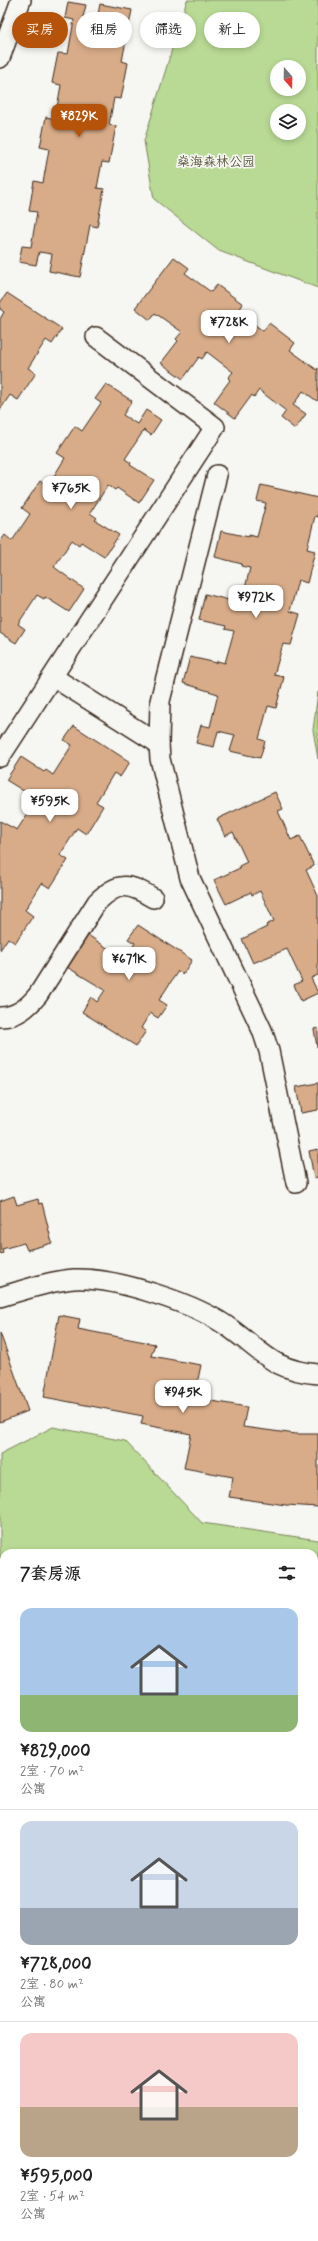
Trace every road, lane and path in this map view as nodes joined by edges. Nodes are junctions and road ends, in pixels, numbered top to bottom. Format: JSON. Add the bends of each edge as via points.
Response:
{"nodes":[{"id":1,"x":21,"y":0,"type":"edge"},
{"id":2,"x":0,"y":58,"type":"edge"},
{"id":3,"x":96,"y":337,"type":"dead end"},
{"id":4,"x":217,"y":475,"type":"dead end"},
{"id":5,"x":53,"y":677,"type":"junction"},
{"id":6,"x":159,"y":744,"type":"junction"},
{"id":7,"x":0,"y":757,"type":"edge"},
{"id":8,"x":153,"y":898,"type":"dead end"},
{"id":9,"x":0,"y":1017,"type":"edge"},
{"id":10,"x":296,"y":1183,"type":"dead end"},
{"id":11,"x":0,"y":1297,"type":"edge"},
{"id":12,"x":318,"y":1374,"type":"edge"}],
"edges":[{"from":1,"to":2,"type":"lane"},
{"from":3,"to":5,"type":"lane","via":[[215,427]]},
{"from":4,"to":6,"type":"lane","via":[[160,700]]},
{"from":5,"to":6,"type":"lane"},
{"from":5,"to":7,"type":"lane"},
{"from":6,"to":10,"type":"lane","via":[[160,759],[190,878],[262,1030],[269,1051]]},
{"from":8,"to":9,"type":"lane","via":[[135,887],[122,886],[108,891],[97,902],[29,1006],[18,1013]]},
{"from":11,"to":12,"type":"lane","via":[[45,1284],[72,1280],[86,1279],[124,1285],[212,1317],[231,1328],[262,1355],[277,1364],[296,1371]]}]}
